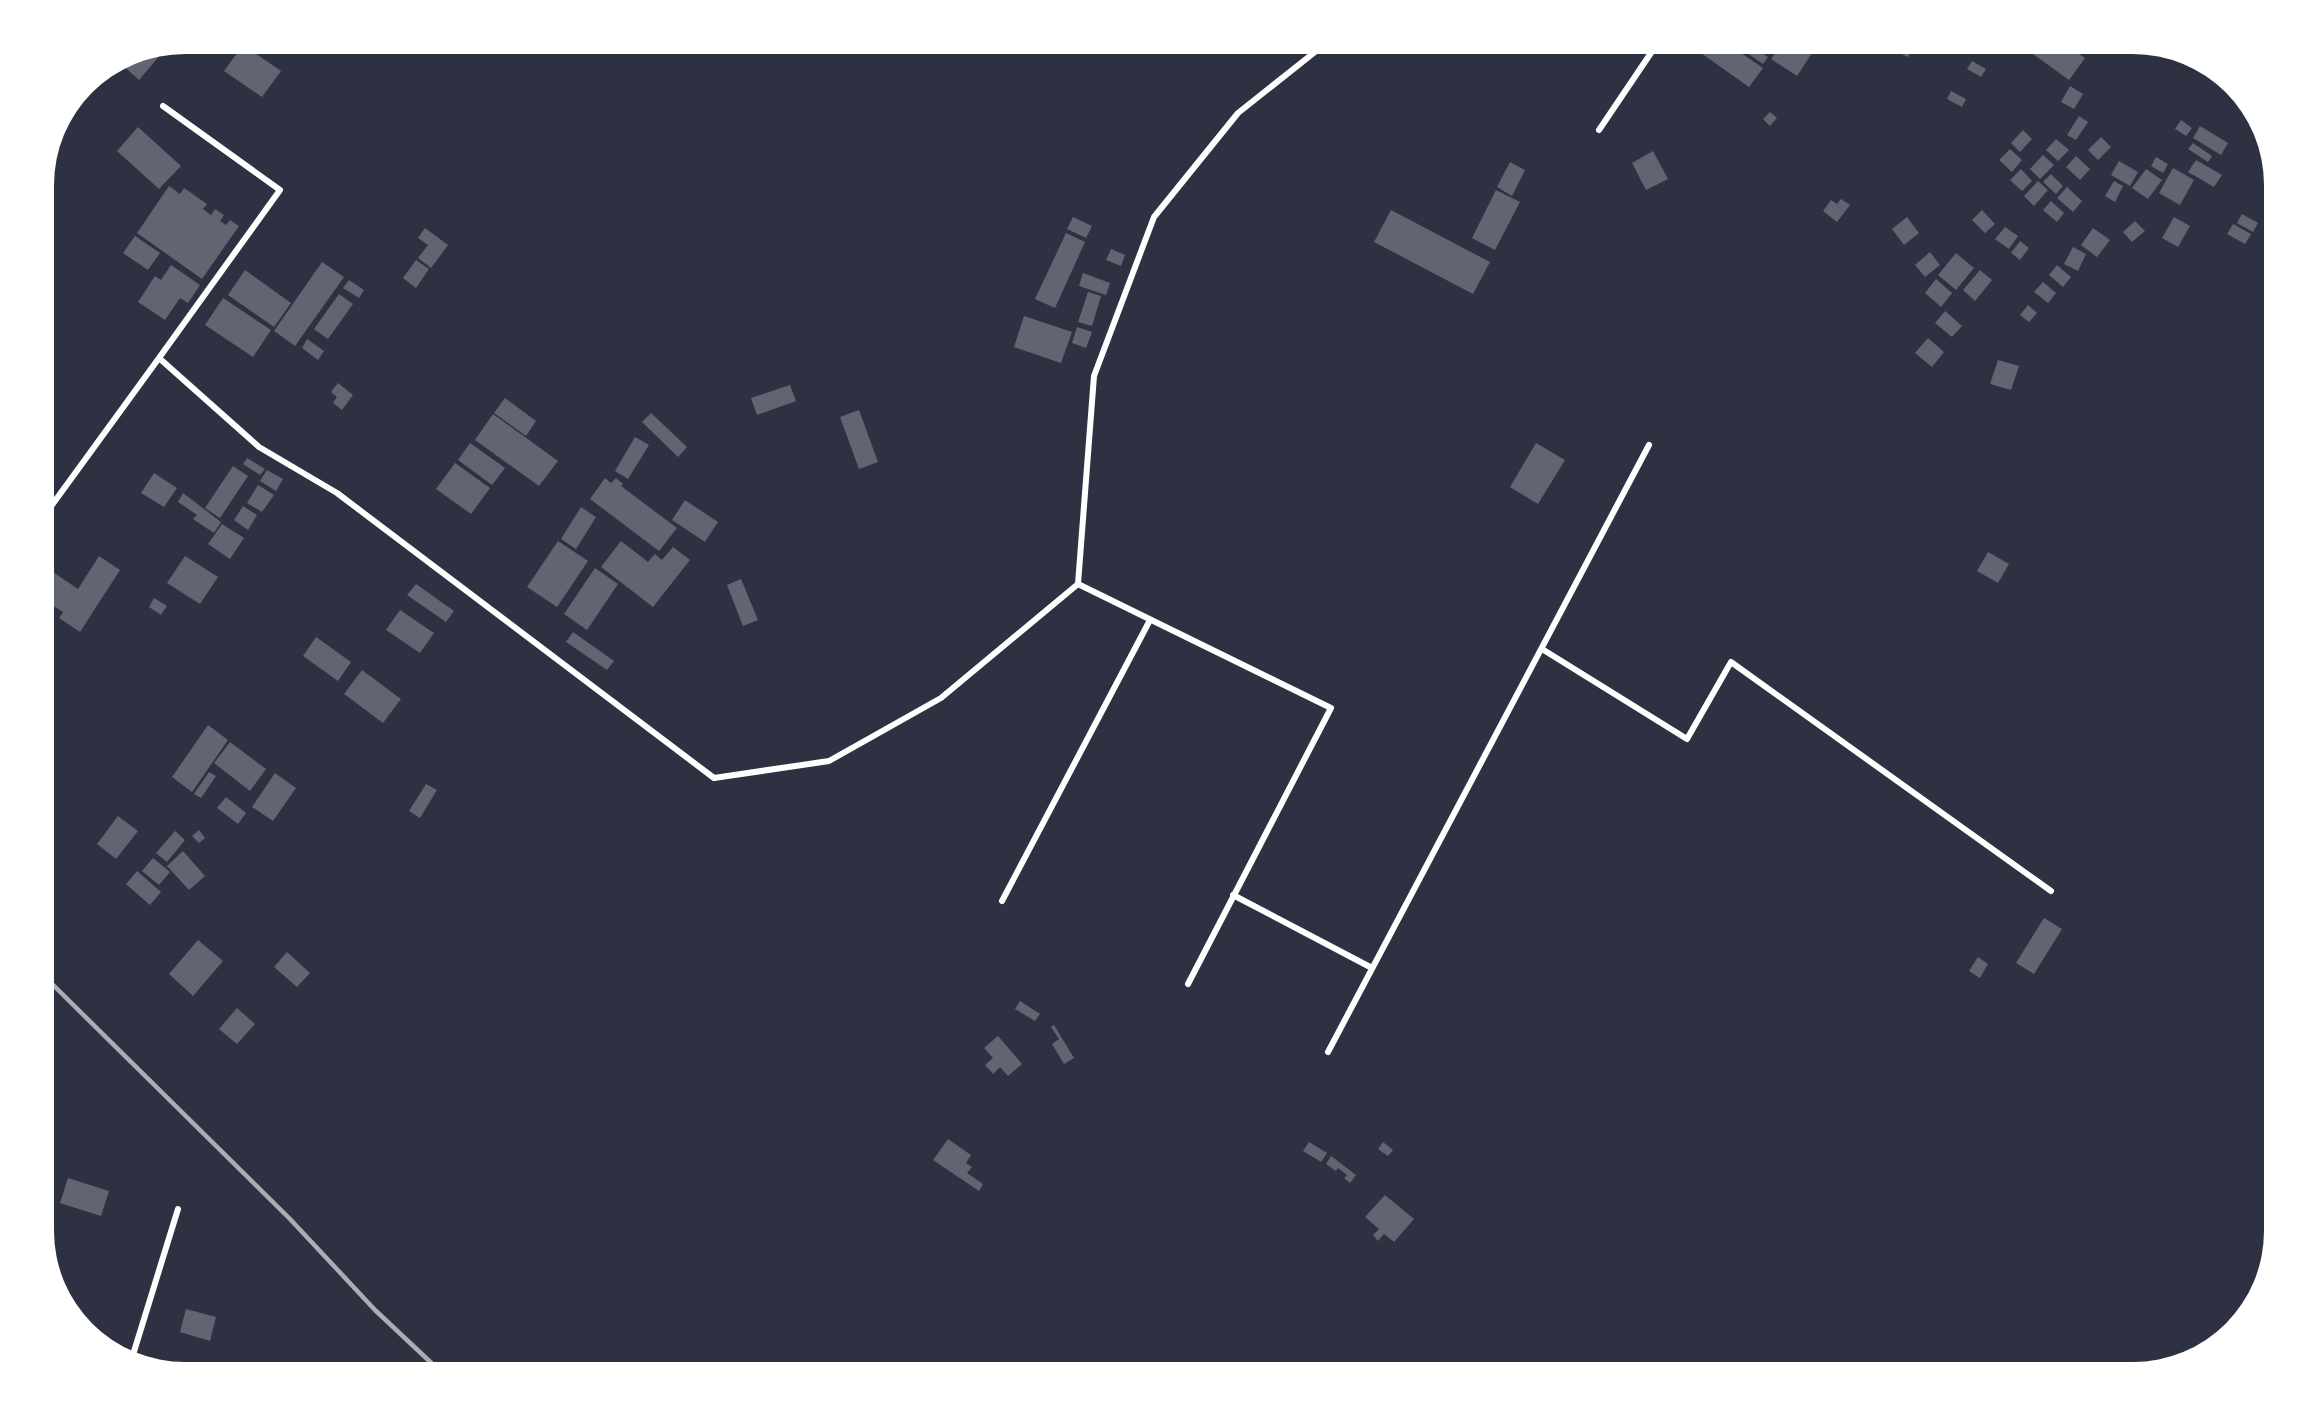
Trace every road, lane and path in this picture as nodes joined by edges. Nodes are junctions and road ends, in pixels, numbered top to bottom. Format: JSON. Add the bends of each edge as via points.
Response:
{"nodes":[{"id":1,"x":1312,"y":54,"type":"edge"},
{"id":2,"x":1650,"y":54,"type":"edge"},
{"id":3,"x":163,"y":106,"type":"dead end"},
{"id":4,"x":1599,"y":130,"type":"dead end"},
{"id":5,"x":159,"y":358,"type":"junction"},
{"id":6,"x":1649,"y":445,"type":"dead end"},
{"id":7,"x":54,"y":502,"type":"edge"},
{"id":8,"x":1078,"y":584,"type":"junction"},
{"id":9,"x":1150,"y":620,"type":"junction"},
{"id":10,"x":1542,"y":649,"type":"junction"},
{"id":11,"x":2050,"y":891,"type":"dead end"},
{"id":12,"x":1233,"y":895,"type":"junction"},
{"id":13,"x":1002,"y":901,"type":"dead end"},
{"id":14,"x":1372,"y":968,"type":"junction"},
{"id":15,"x":1188,"y":984,"type":"dead end"},
{"id":16,"x":1328,"y":1052,"type":"dead end"},
{"id":17,"x":178,"y":1209,"type":"dead end"},
{"id":18,"x":134,"y":1352,"type":"edge"}],
"edges":[{"from":1,"to":8,"type":"street","via":[[1238,113],[1154,217],[1094,376]]},
{"from":2,"to":4,"type":"street"},
{"from":3,"to":5,"type":"street","via":[[280,190]]},
{"from":5,"to":7,"type":"street"},
{"from":5,"to":8,"type":"street","via":[[259,447],[337,493],[714,778],[829,761],[941,698]]},
{"from":6,"to":10,"type":"street"},
{"from":8,"to":9,"type":"street"},
{"from":9,"to":12,"type":"street","via":[[1331,708]]},
{"from":9,"to":13,"type":"street"},
{"from":10,"to":11,"type":"street","via":[[1687,739],[1731,662]]},
{"from":10,"to":14,"type":"street"},
{"from":12,"to":14,"type":"street"},
{"from":12,"to":15,"type":"street"},
{"from":14,"to":16,"type":"street"},
{"from":17,"to":18,"type":"street"}]}
